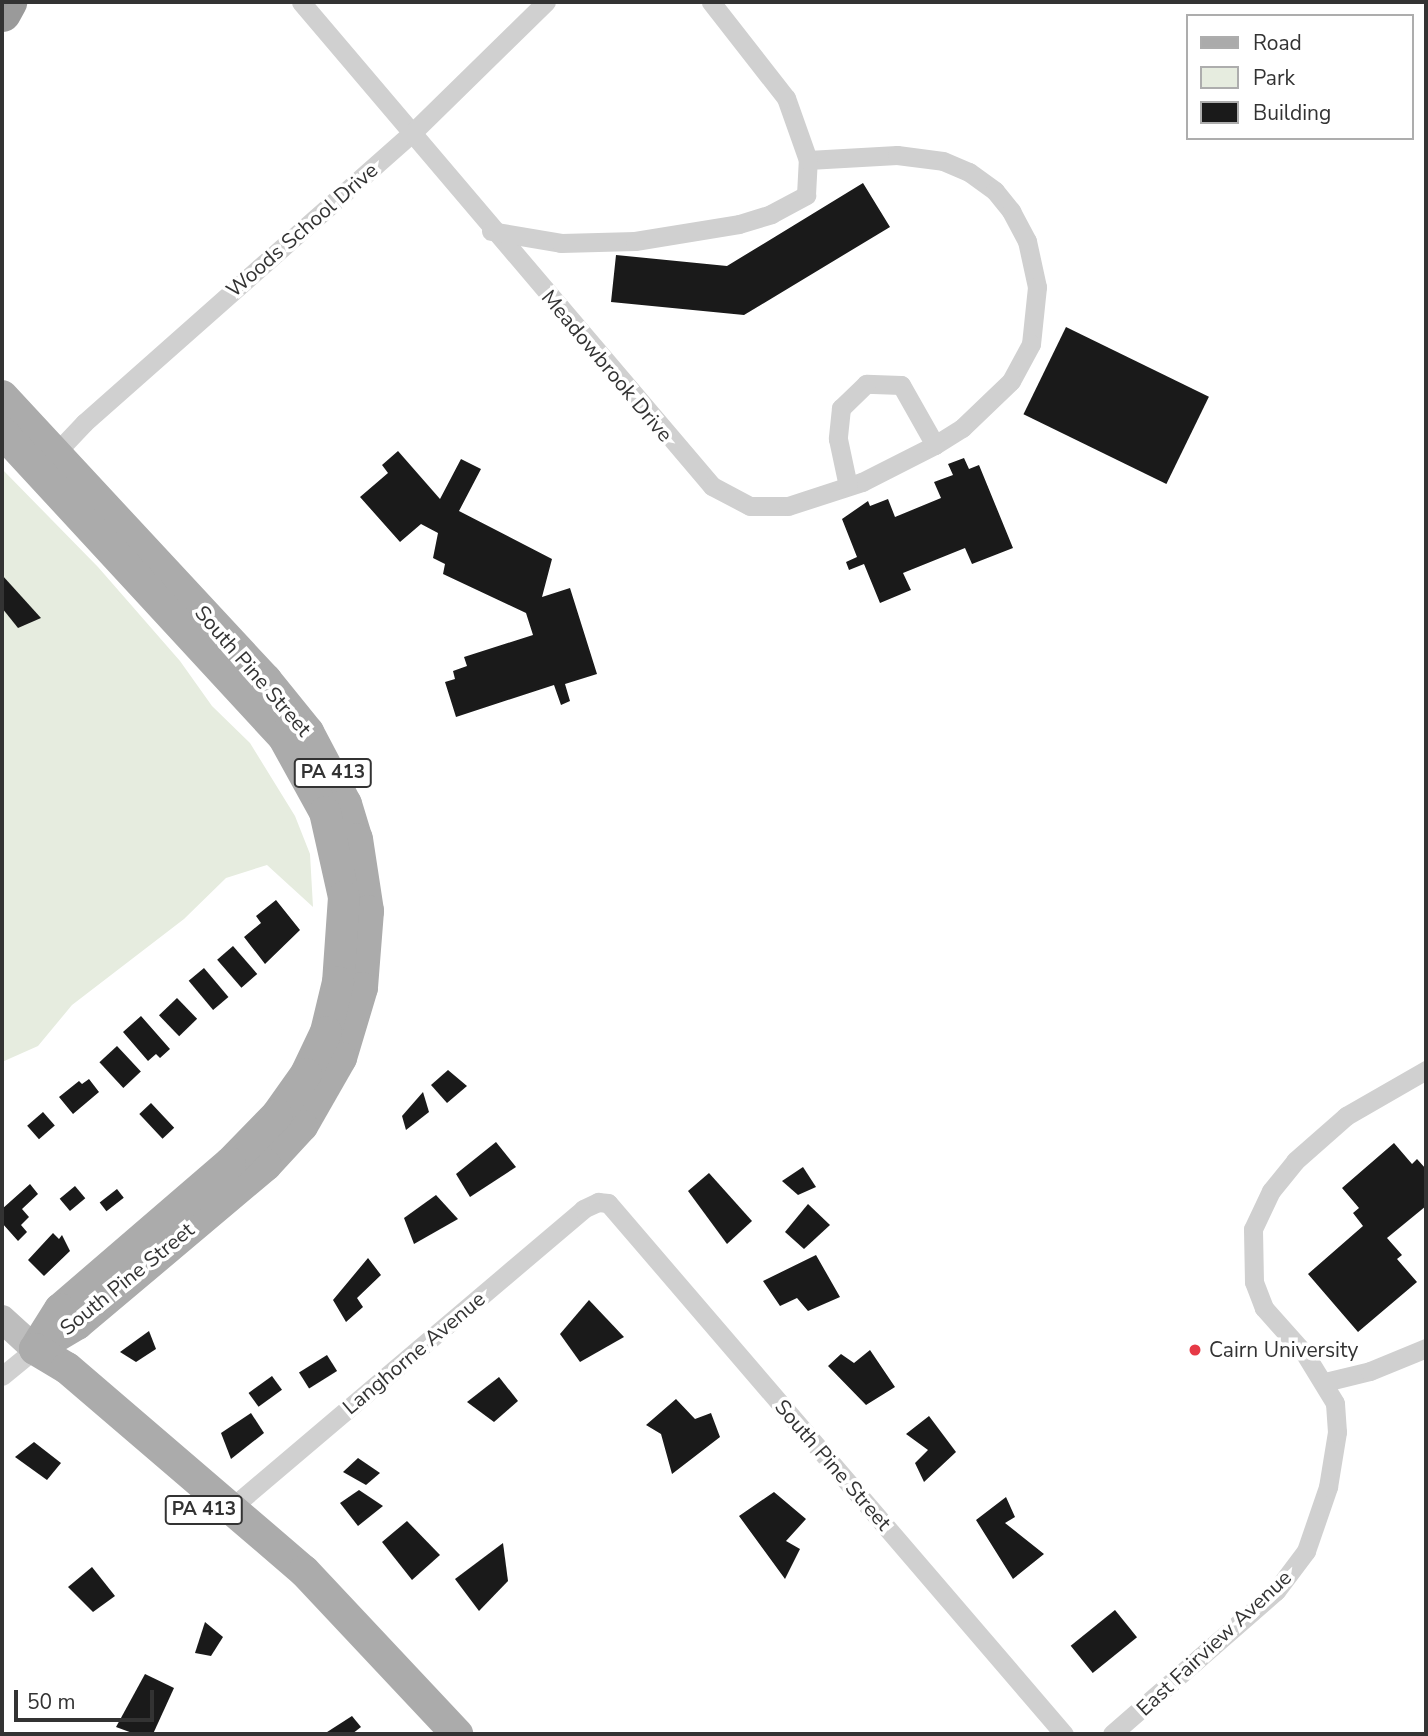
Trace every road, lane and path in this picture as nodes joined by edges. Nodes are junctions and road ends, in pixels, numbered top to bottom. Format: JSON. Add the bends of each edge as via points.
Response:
{"nodes":[{"id":1,"x":8,"y":2,"type":"edge"},
{"id":2,"x":300,"y":2,"type":"edge"},
{"id":3,"x":545,"y":2,"type":"edge"},
{"id":4,"x":711,"y":2,"type":"edge"},
{"id":5,"x":2,"y":13,"type":"edge"},
{"id":6,"x":411,"y":134,"type":"junction"},
{"id":7,"x":808,"y":160,"type":"junction"},
{"id":8,"x":491,"y":231,"type":"junction"},
{"id":9,"x":2,"y":396,"type":"edge"},
{"id":10,"x":2,"y":432,"type":"edge"},
{"id":11,"x":935,"y":445,"type":"junction"},
{"id":12,"x":47,"y":462,"type":"junction"},
{"id":13,"x":848,"y":486,"type":"junction"},
{"id":14,"x":1426,"y":1070,"type":"edge"},
{"id":15,"x":598,"y":1202,"type":"joint"},
{"id":16,"x":2,"y":1319,"type":"edge"},
{"id":17,"x":1426,"y":1348,"type":"edge"},
{"id":18,"x":35,"y":1349,"type":"junction"},
{"id":19,"x":2,"y":1376,"type":"edge"},
{"id":20,"x":1325,"y":1382,"type":"junction"},
{"id":21,"x":231,"y":1508,"type":"junction"},
{"id":22,"x":386,"y":1660,"type":"junction"},
{"id":23,"x":457,"y":1734,"type":"edge"},
{"id":24,"x":1064,"y":1734,"type":"edge"},
{"id":25,"x":1112,"y":1734,"type":"edge"}],
"edges":[{"from":1,"to":5,"type":"highway"},
{"from":2,"to":6,"type":"street","name":"Meadowbrook Drive"},
{"from":3,"to":6,"type":"street","name":"Woods School Drive"},
{"from":4,"to":7,"type":"street","via":[[786,98]]},
{"from":6,"to":8,"type":"street","name":"Meadowbrook Drive"},
{"from":6,"to":12,"type":"street","name":"Woods School Drive"},
{"from":7,"to":8,"type":"street","via":[[806,195],[771,214],[739,224],[668,237],[586,244]]},
{"from":7,"to":11,"type":"street","name":"Meadowbrook Drive","via":[[897,155],[943,161],[995,191],[1027,242],[1037,287],[1031,344],[996,400]]},
{"from":8,"to":13,"type":"street","name":"Meadowbrook Drive","via":[[712,485],[733,499],[764,508],[788,506]]},
{"from":9,"to":12,"type":"main road","name":"South Pine Street","number":"PA 413"},
{"from":10,"to":12,"type":"main road","name":"South Pine Street","number":"PA 413"},
{"from":11,"to":13,"type":"street","name":"Meadowbrook Drive"},
{"from":11,"to":13,"type":"street","via":[[901,385],[866,384],[841,408],[838,439]]},
{"from":12,"to":18,"type":"main road","name":"South Pine Street","number":"PA 413","via":[[266,680],[308,732],[331,771],[357,839],[368,911],[368,956],[341,1058],[302,1126],[266,1165],[88,1316]]},
{"from":14,"to":20,"type":"street","name":"East Fairview Avenue","via":[[1346,1116],[1295,1161],[1271,1191],[1253,1229],[1254,1282],[1264,1308]]},
{"from":15,"to":21,"type":"street","name":"Langhorne Avenue","via":[[583,1209]]},
{"from":15,"to":24,"type":"street","name":"South Pine Street","via":[[617,1211]]},
{"from":16,"to":18,"type":"street"},
{"from":17,"to":20,"type":"street","via":[[1370,1371]]},
{"from":18,"to":19,"type":"street"},
{"from":18,"to":21,"type":"main road","number":"PA 413","via":[[67,1368]]},
{"from":18,"to":22,"type":"main road","number":"PA 413","via":[[59,1384],[285,1580]]},
{"from":20,"to":25,"type":"street","name":"East Fairview Avenue","via":[[1335,1403],[1337,1432],[1328,1487],[1306,1550],[1276,1591]]},
{"from":21,"to":22,"type":"main road","number":"PA 413","via":[[304,1571]]},
{"from":22,"to":23,"type":"main road","number":"PA 413"}]}
